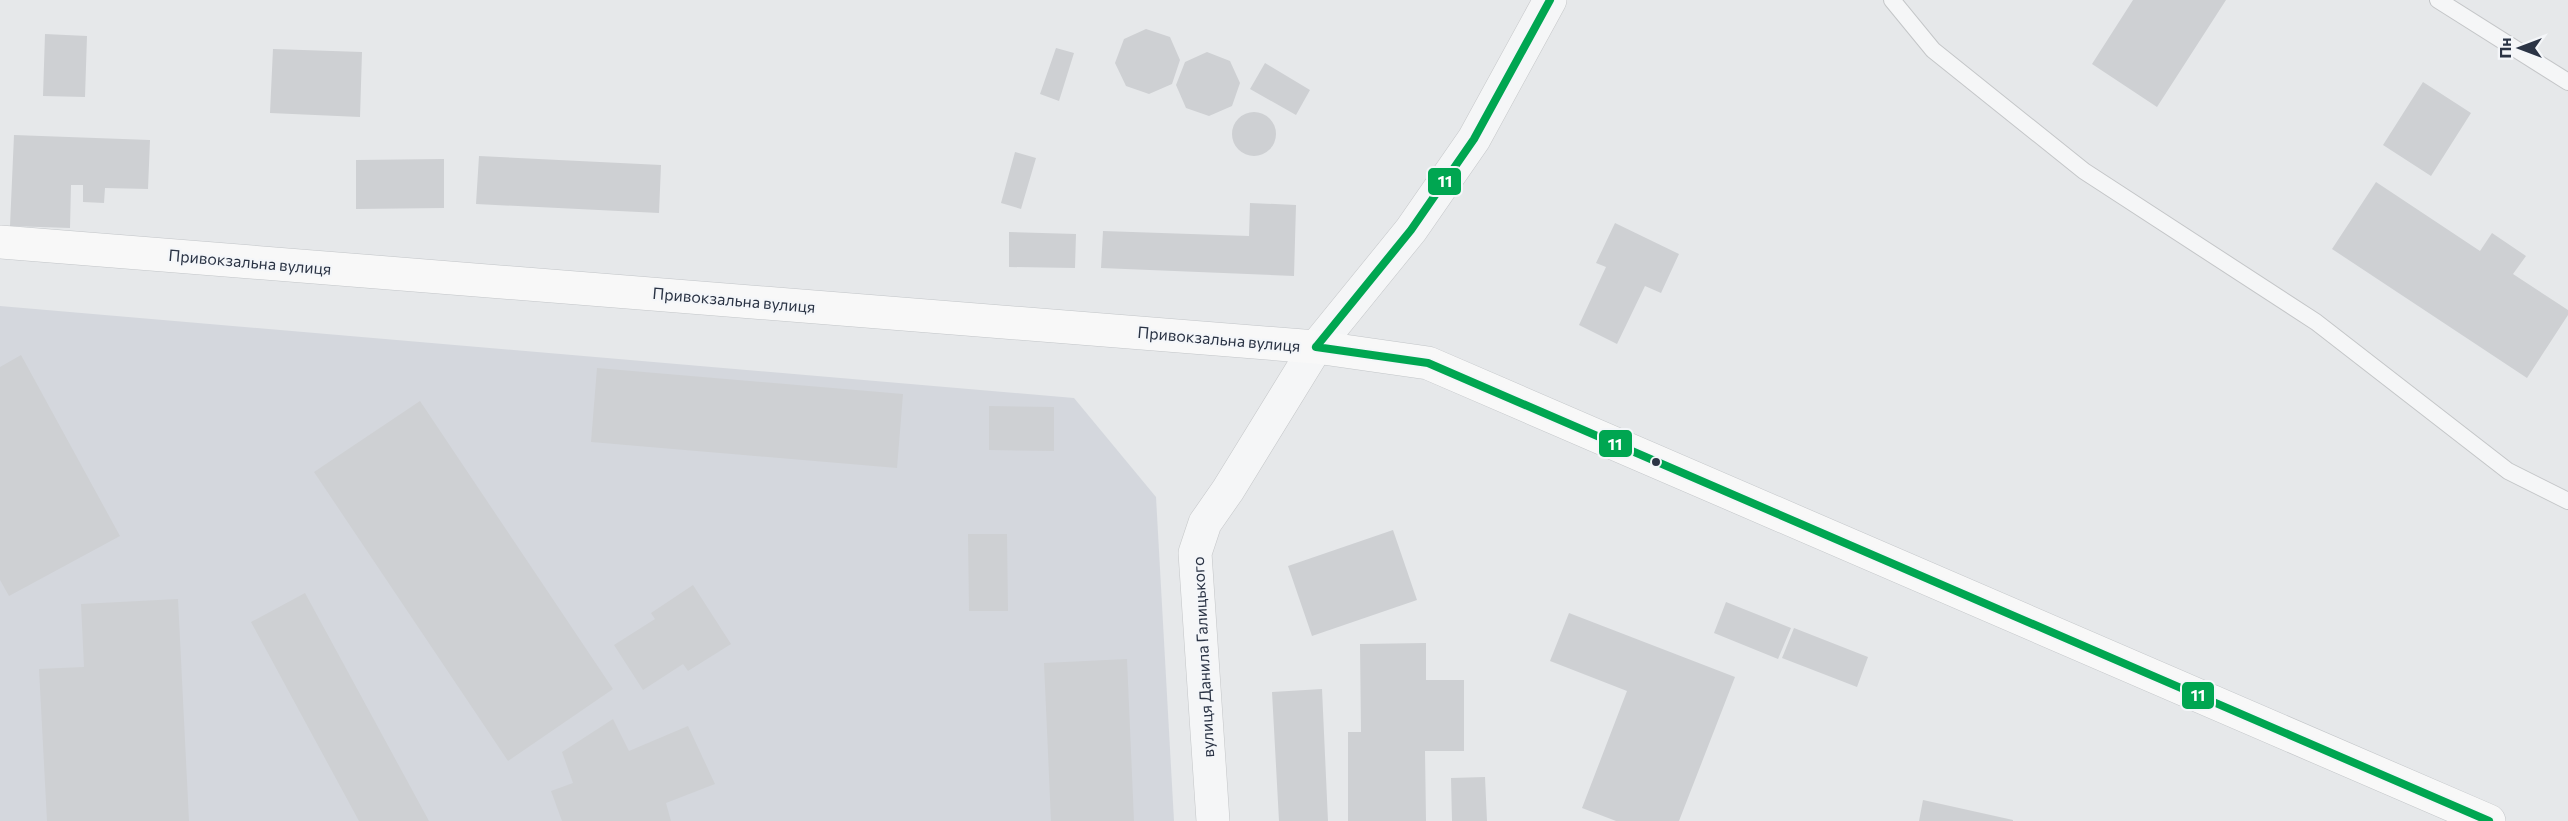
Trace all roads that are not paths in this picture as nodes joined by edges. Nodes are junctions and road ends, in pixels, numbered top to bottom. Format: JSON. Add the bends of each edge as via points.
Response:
{"nodes":[{"id":1,"x":1550,"y":0,"type":"edge"},
{"id":2,"x":1892,"y":0,"type":"edge"},
{"id":3,"x":2438,"y":0,"type":"edge"},
{"id":4,"x":2568,"y":82,"type":"edge"},
{"id":5,"x":0,"y":242,"type":"edge"},
{"id":6,"x":1316,"y":347,"type":"junction"},
{"id":7,"x":2568,"y":501,"type":"edge"},
{"id":8,"x":1213,"y":821,"type":"edge"},
{"id":9,"x":2489,"y":821,"type":"edge"}],
"edges":[{"from":1,"to":6,"type":"street","name":"вулиця Данила Галицького","via":[[1474,140],[1411,230]]},
{"from":2,"to":7,"type":"lane","via":[[1933,50],[2084,171],[2316,322],[2508,471]]},
{"from":3,"to":4,"type":"lane"},
{"from":5,"to":6,"type":"main road","name":"Привокзальна вулиця"},
{"from":6,"to":8,"type":"street","name":"вулиця Данила Галицького","via":[[1205,523],[1195,553]]},
{"from":6,"to":9,"type":"main road","name":"Привокзальна вулиця","via":[[1428,363]]}]}
